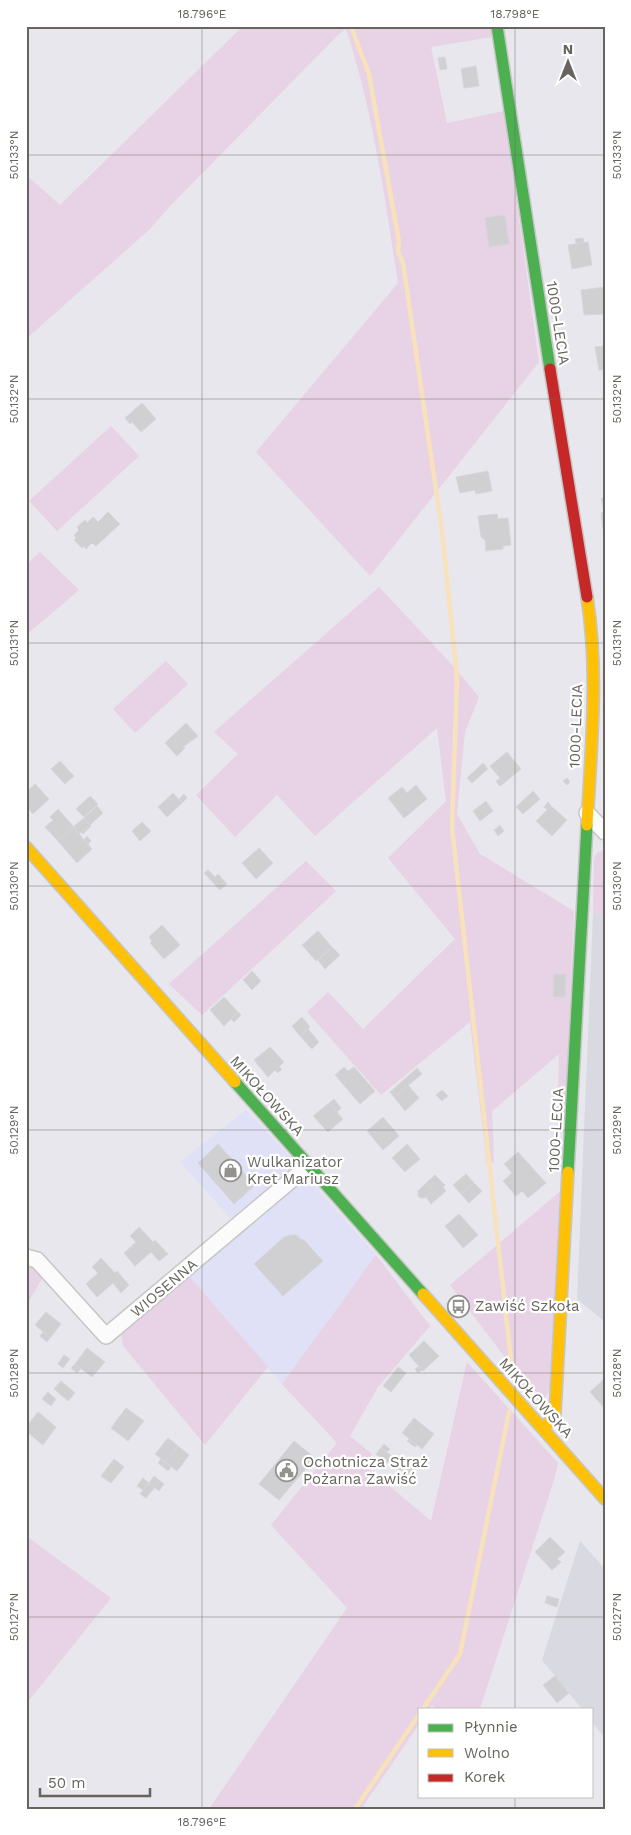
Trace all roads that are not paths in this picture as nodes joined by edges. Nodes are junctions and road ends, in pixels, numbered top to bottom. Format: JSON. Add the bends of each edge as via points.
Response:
{"nodes":[{"id":1,"x":497,"y":26,"type":"edge"},
{"id":2,"x":587,"y":813,"type":"junction"},
{"id":3,"x":605,"y":832,"type":"edge"},
{"id":4,"x":26,"y":847,"type":"edge"},
{"id":5,"x":309,"y":1165,"type":"junction"},
{"id":6,"x":26,"y":1257,"type":"edge"},
{"id":7,"x":544,"y":1429,"type":"junction"},
{"id":8,"x":605,"y":1499,"type":"edge"}],
"edges":[{"from":1,"to":2,"type":"street","name":"1000-LECIA","via":[[589,611],[593,663]]},
{"from":2,"to":3,"type":"street"},
{"from":2,"to":7,"type":"street","name":"1000-LECIA","via":[[555,1410],[553,1419]]},
{"from":4,"to":5,"type":"street","name":"MIKOŁOWSKA"},
{"from":5,"to":6,"type":"street","name":"WIOSENNA","via":[[106,1336],[37,1260]]},
{"from":5,"to":7,"type":"street","name":"MIKOŁOWSKA"},
{"from":7,"to":8,"type":"street","name":"MIKOŁOWSKA"}]}
